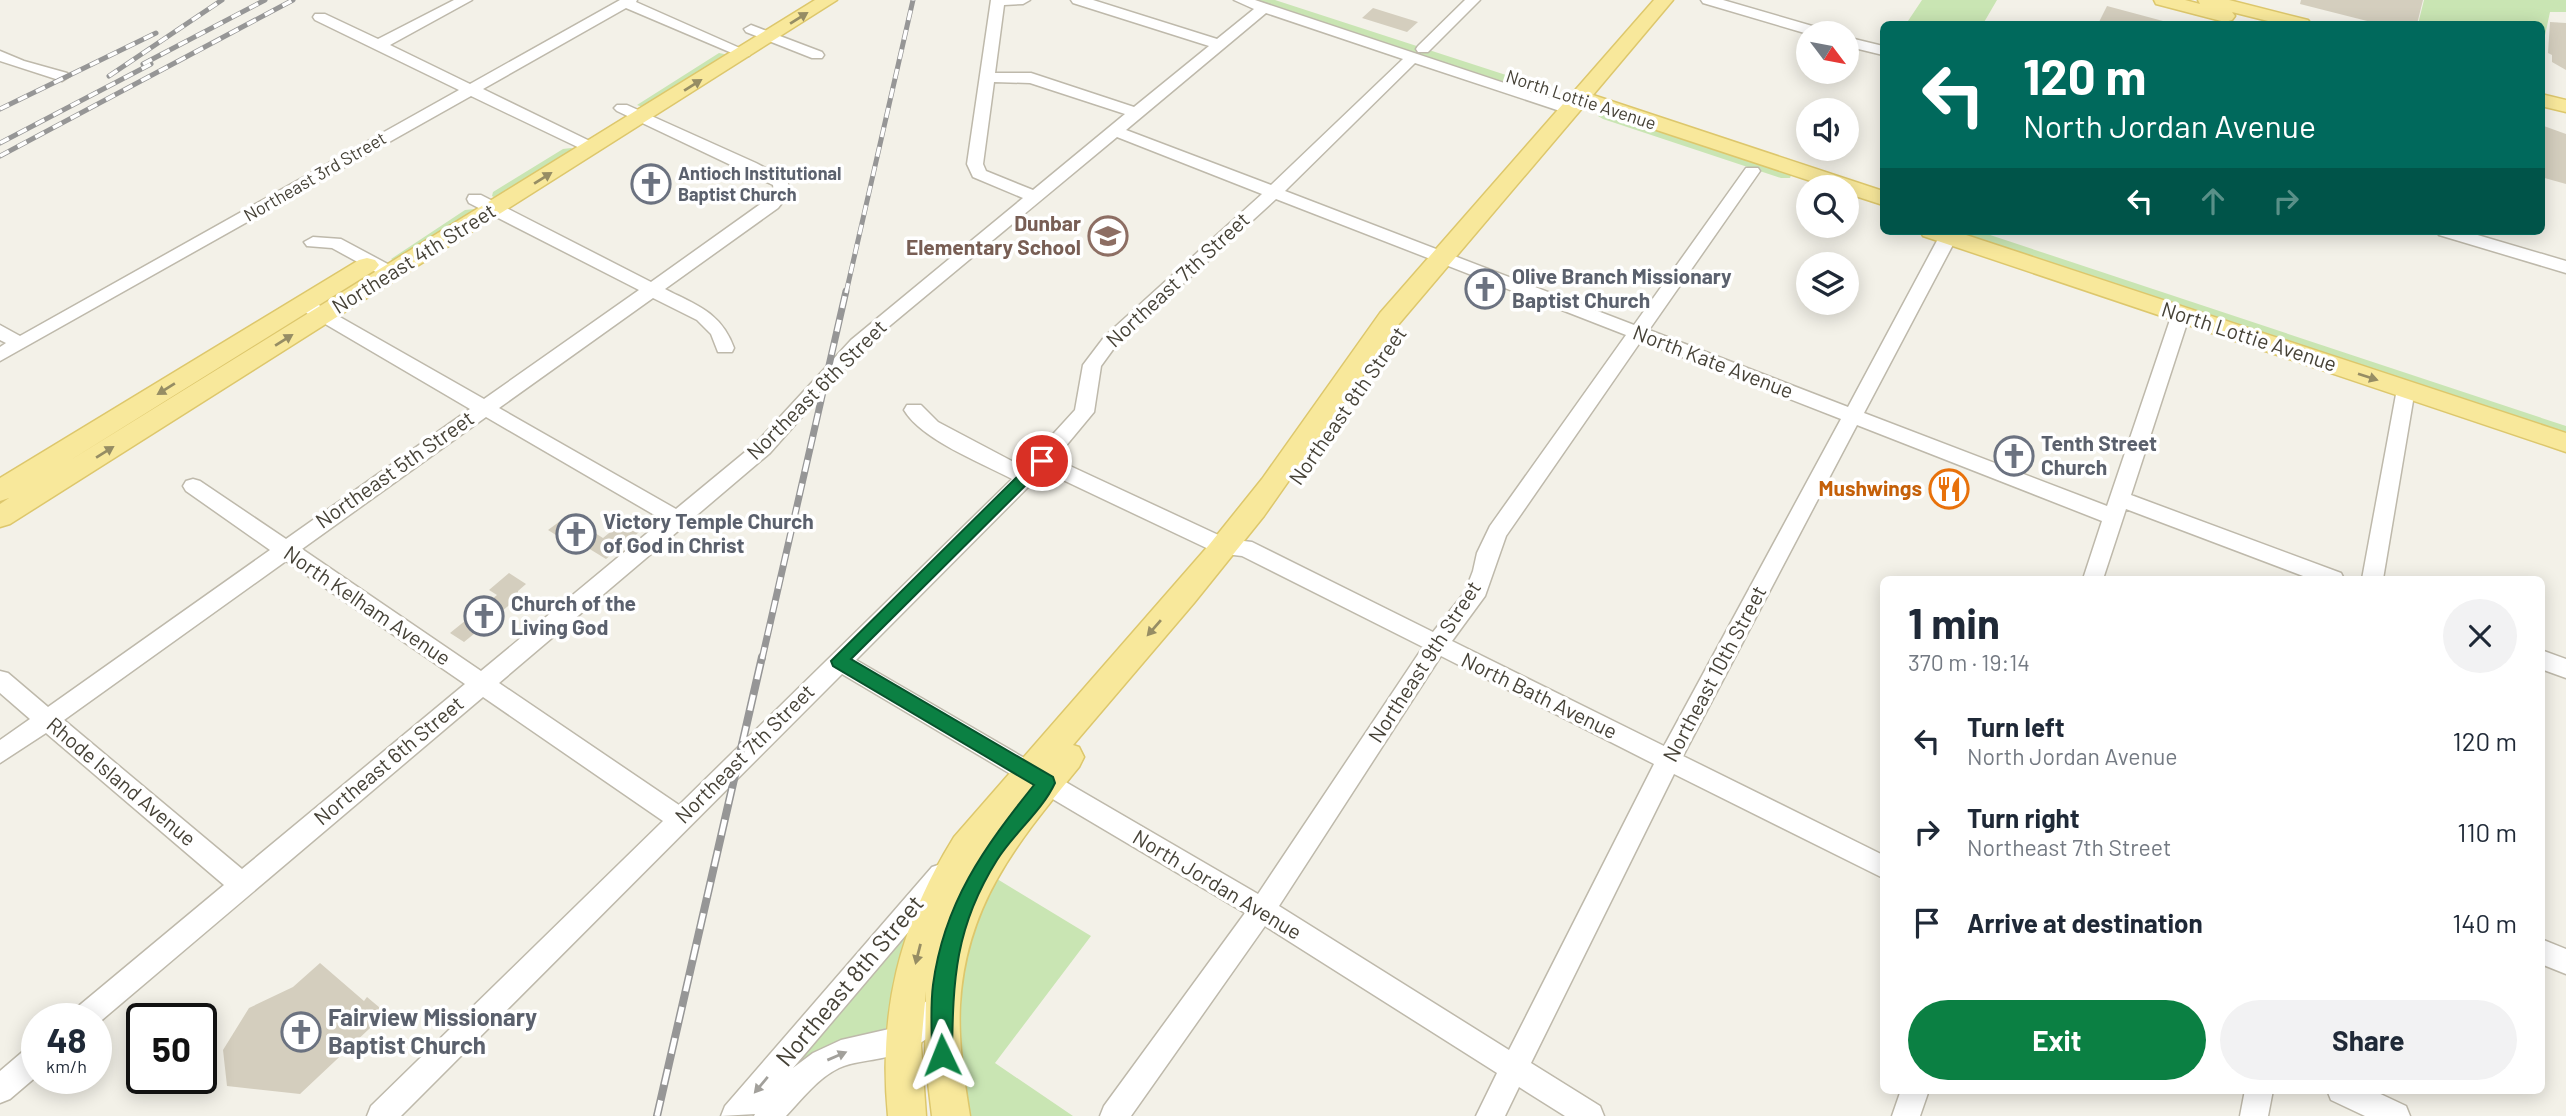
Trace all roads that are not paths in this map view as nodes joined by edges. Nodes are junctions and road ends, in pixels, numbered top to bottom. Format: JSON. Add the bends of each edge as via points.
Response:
{"nodes":[{"id":1,"x":465,"y":0,"type":"edge"},
{"id":2,"x":798,"y":0,"type":"edge"},
{"id":3,"x":828,"y":0,"type":"edge"},
{"id":4,"x":1023,"y":0,"type":"edge"},
{"id":5,"x":1078,"y":0,"type":"edge"},
{"id":6,"x":1241,"y":0,"type":"edge"},
{"id":7,"x":1474,"y":0,"type":"edge"},
{"id":8,"x":1664,"y":0,"type":"edge"},
{"id":9,"x":1681,"y":0,"type":"edge"},
{"id":10,"x":1708,"y":0,"type":"edge"},
{"id":11,"x":2164,"y":0,"type":"edge"},
{"id":12,"x":2207,"y":0,"type":"edge"},
{"id":13,"x":628,"y":1,"type":"edge"},
{"id":14,"x":998,"y":1,"type":"edge"},
{"id":15,"x":1272,"y":4,"type":"edge"},
{"id":16,"x":320,"y":18,"type":"dead end"},
{"id":17,"x":2244,"y":21,"type":"edge"},
{"id":18,"x":2289,"y":21,"type":"edge"},
{"id":19,"x":1796,"y":26,"type":"edge"},
{"id":20,"x":760,"y":33,"type":"junction"},
{"id":21,"x":1220,"y":45,"type":"junction"},
{"id":22,"x":1859,"y":45,"type":"edge"},
{"id":23,"x":379,"y":46,"type":"junction"},
{"id":24,"x":735,"y":49,"type":"junction"},
{"id":25,"x":1880,"y":50,"type":"edge"},
{"id":26,"x":1418,"y":53,"type":"junction"},
{"id":27,"x":0,"y":55,"type":"edge"},
{"id":28,"x":817,"y":55,"type":"dead end"},
{"id":29,"x":62,"y":76,"type":"dead end"},
{"id":30,"x":988,"y":77,"type":"junction"},
{"id":31,"x":470,"y":89,"type":"junction"},
{"id":32,"x":2545,"y":89,"type":"edge"},
{"id":33,"x":2566,"y":94,"type":"edge"},
{"id":34,"x":2545,"y":101,"type":"edge"},
{"id":35,"x":1581,"y":106,"type":"junction"},
{"id":36,"x":2566,"y":106,"type":"edge"},
{"id":37,"x":622,"y":108,"type":"junction"},
{"id":38,"x":1137,"y":113,"type":"junction"},
{"id":39,"x":641,"y":117,"type":"junction"},
{"id":40,"x":1115,"y":131,"type":"junction"},
{"id":41,"x":583,"y":143,"type":"junction"},
{"id":42,"x":1752,"y":171,"type":"junction"},
{"id":43,"x":1796,"y":185,"type":"edge"},
{"id":44,"x":1274,"y":192,"type":"junction"},
{"id":45,"x":1035,"y":197,"type":"junction"},
{"id":46,"x":1880,"y":197,"type":"edge"},
{"id":47,"x":485,"y":204,"type":"junction"},
{"id":48,"x":1859,"y":207,"type":"edge"},
{"id":49,"x":1880,"y":214,"type":"edge"},
{"id":50,"x":1940,"y":235,"type":"edge"},
{"id":51,"x":1943,"y":235,"type":"edge"},
{"id":52,"x":1996,"y":235,"type":"edge"},
{"id":53,"x":2458,"y":235,"type":"edge"},
{"id":54,"x":313,"y":242,"type":"dead end"},
{"id":55,"x":1448,"y":261,"type":"junction"},
{"id":56,"x":382,"y":267,"type":"junction"},
{"id":57,"x":2566,"y":267,"type":"edge"},
{"id":58,"x":651,"y":290,"type":"junction"},
{"id":59,"x":313,"y":310,"type":"junction"},
{"id":60,"x":2181,"y":314,"type":"junction"},
{"id":61,"x":0,"y":331,"type":"edge"},
{"id":62,"x":1639,"y":333,"type":"junction"},
{"id":63,"x":20,"y":344,"type":"junction"},
{"id":64,"x":724,"y":348,"type":"dead end"},
{"id":65,"x":0,"y":355,"type":"edge"},
{"id":66,"x":2406,"y":389,"type":"junction"},
{"id":67,"x":484,"y":407,"type":"junction"},
{"id":68,"x":914,"y":411,"type":"dead end"},
{"id":69,"x":1853,"y":416,"type":"junction"},
{"id":70,"x":2566,"y":423,"type":"edge"},
{"id":71,"x":2566,"y":443,"type":"edge"},
{"id":72,"x":1042,"y":461,"type":"junction"},
{"id":73,"x":1024,"y":477,"type":"junction"},
{"id":74,"x":38,"y":481,"type":"junction"},
{"id":75,"x":193,"y":486,"type":"dead end"},
{"id":76,"x":0,"y":491,"type":"edge"},
{"id":77,"x":2117,"y":508,"type":"junction"},
{"id":78,"x":0,"y":517,"type":"edge"},
{"id":79,"x":677,"y":519,"type":"junction"},
{"id":80,"x":1234,"y":548,"type":"junction"},
{"id":81,"x":284,"y":550,"type":"junction"},
{"id":82,"x":2094,"y":576,"type":"edge"},
{"id":83,"x":2324,"y":576,"type":"edge"},
{"id":84,"x":2373,"y":576,"type":"edge"},
{"id":85,"x":1436,"y":645,"type":"junction"},
{"id":86,"x":839,"y":661,"type":"junction"},
{"id":87,"x":2545,"y":661,"type":"edge"},
{"id":88,"x":2566,"y":669,"type":"edge"},
{"id":89,"x":0,"y":680,"type":"edge"},
{"id":90,"x":482,"y":683,"type":"junction"},
{"id":91,"x":47,"y":719,"type":"junction"},
{"id":92,"x":0,"y":753,"type":"edge"},
{"id":93,"x":1669,"y":760,"type":"junction"},
{"id":94,"x":1038,"y":778,"type":"junction"},
{"id":95,"x":680,"y":819,"type":"junction"},
{"id":96,"x":965,"y":848,"type":"junction"},
{"id":97,"x":1880,"y":866,"type":"edge"},
{"id":98,"x":242,"y":884,"type":"junction"},
{"id":99,"x":1262,"y":910,"type":"junction"},
{"id":100,"x":2545,"y":953,"type":"edge"},
{"id":101,"x":2566,"y":962,"type":"edge"},
{"id":102,"x":102,"y":1003,"type":"edge"},
{"id":103,"x":941,"y":1005,"type":"junction"},
{"id":104,"x":903,"y":1039,"type":"junction"},
{"id":105,"x":1515,"y":1069,"type":"junction"},
{"id":106,"x":21,"y":1071,"type":"edge"},
{"id":107,"x":0,"y":1089,"type":"edge"},
{"id":108,"x":1913,"y":1094,"type":"edge"},
{"id":109,"x":2258,"y":1094,"type":"edge"},
{"id":110,"x":2349,"y":1094,"type":"edge"},
{"id":111,"x":381,"y":1116,"type":"edge"},
{"id":112,"x":735,"y":1116,"type":"edge"},
{"id":113,"x":768,"y":1116,"type":"edge"},
{"id":114,"x":907,"y":1116,"type":"edge"},
{"id":115,"x":951,"y":1116,"type":"edge"},
{"id":116,"x":1114,"y":1116,"type":"edge"},
{"id":117,"x":1490,"y":1116,"type":"edge"},
{"id":118,"x":1590,"y":1116,"type":"edge"},
{"id":119,"x":1906,"y":1116,"type":"edge"},
{"id":120,"x":2254,"y":1116,"type":"edge"},
{"id":121,"x":2396,"y":1116,"type":"edge"}],
"edges":[{"from":1,"to":23,"type":"street"},
{"from":2,"to":20,"type":"main road","name":"Northeast 4th Street"},
{"from":20,"to":3,"type":"main road","name":"Northeast 4th Street","one_way":true},
{"from":4,"to":14,"type":"street"},
{"from":5,"to":21,"type":"street"},
{"from":6,"to":15,"type":"street","name":"North Lottie Avenue"},
{"from":7,"to":26,"type":"street","name":"Northeast 7th Street"},
{"from":8,"to":35,"type":"main road","name":"Northeast 8th Street"},
{"from":9,"to":35,"type":"main road","name":"Northeast 8th Street"},
{"from":10,"to":19,"type":"street"},
{"from":11,"to":17,"type":"main road"},
{"from":12,"to":18,"type":"main road"},
{"from":13,"to":24,"type":"street"},
{"from":13,"to":31,"type":"street","name":"Northeast 3rd Street"},
{"from":14,"to":30,"type":"street"},
{"from":15,"to":21,"type":"street","name":"Northeast 6th Street"},
{"from":15,"to":26,"type":"street","name":"North Lottie Avenue"},
{"from":16,"to":23,"type":"street"},
{"from":20,"to":24,"type":"main road","name":"Northeast 4th Street"},
{"from":20,"to":28,"type":"street"},
{"from":21,"to":38,"type":"street","name":"Northeast 6th Street"},
{"from":22,"to":25,"type":"street"},
{"from":23,"to":31,"type":"street"},
{"from":24,"to":37,"type":"main road","name":"Northeast 4th Street"},
{"from":39,"to":24,"type":"main road","name":"Northeast 4th Street","one_way":true},
{"from":26,"to":35,"type":"street","name":"North Lottie Avenue"},
{"from":26,"to":44,"type":"street","name":"Northeast 7th Street"},
{"from":27,"to":29,"type":"street"},
{"from":30,"to":38,"type":"street","via":[[1031,78]]},
{"from":30,"to":45,"type":"street","via":[[975,164],[979,174]]},
{"from":31,"to":41,"type":"street"},
{"from":31,"to":63,"type":"street","name":"Northeast 3rd Street"},
{"from":32,"to":33,"type":"main road"},
{"from":34,"to":36,"type":"main road"},
{"from":35,"to":42,"type":"main road","name":"North Lottie Avenue"},
{"from":35,"to":46,"type":"main road","name":"North Lottie Avenue"},
{"from":35,"to":55,"type":"main road","name":"Northeast 8th Street"},
{"from":37,"to":39,"type":"street"},
{"from":37,"to":41,"type":"main road","name":"Northeast 4th Street"},
{"from":38,"to":40,"type":"street","name":"Northeast 6th Street"},
{"from":39,"to":41,"type":"main road","name":"Northeast 4th Street"},
{"from":39,"to":58,"type":"street","name":"Northeast 5th Street","via":[[750,166],[781,183],[782,192],[772,204]]},
{"from":40,"to":44,"type":"street","name":"North Kate Avenue"},
{"from":40,"to":45,"type":"street","name":"Northeast 6th Street"},
{"from":41,"to":47,"type":"main road","name":"Northeast 4th Street"},
{"from":42,"to":43,"type":"main road","name":"North Lottie Avenue"},
{"from":42,"to":62,"type":"street","name":"Northeast 9th Street"},
{"from":44,"to":55,"type":"street","name":"North Kate Avenue"},
{"from":44,"to":72,"type":"street","name":"Northeast 7th Street","via":[[1111,340],[1091,365],[1084,412]]},
{"from":45,"to":79,"type":"street","name":"Northeast 6th Street","via":[[857,344],[774,438]]},
{"from":47,"to":56,"type":"main road","name":"Northeast 4th Street"},
{"from":47,"to":58,"type":"street"},
{"from":48,"to":49,"type":"main road"},
{"from":50,"to":69,"type":"street","name":"Northeast 10th Street"},
{"from":51,"to":60,"type":"main road","name":"North Lottie Avenue"},
{"from":52,"to":70,"type":"main road","name":"North Lottie Avenue"},
{"from":53,"to":57,"type":"street"},
{"from":54,"to":56,"type":"street","via":[[335,243]]},
{"from":55,"to":62,"type":"street","name":"North Kate Avenue"},
{"from":55,"to":80,"type":"main road","name":"Northeast 8th Street","via":[[1377,358],[1306,469]]},
{"from":56,"to":59,"type":"main road","name":"Northeast 4th Street"},
{"from":58,"to":64,"type":"street","via":[[703,316],[719,331]]},
{"from":58,"to":67,"type":"street","name":"Northeast 5th Street"},
{"from":59,"to":67,"type":"street"},
{"from":59,"to":74,"type":"main road","name":"Northeast 4th Street"},
{"from":60,"to":66,"type":"main road","name":"North Lottie Avenue","one_way":true},
{"from":60,"to":77,"type":"street"},
{"from":61,"to":63,"type":"street"},
{"from":62,"to":69,"type":"street","name":"North Kate Avenue"},
{"from":62,"to":85,"type":"street","name":"Northeast 9th Street","via":[[1497,532],[1474,596]]},
{"from":63,"to":65,"type":"street","name":"Northeast 3rd Street"},
{"from":66,"to":71,"type":"main road","name":"North Lottie Avenue"},
{"from":66,"to":84,"type":"street"},
{"from":67,"to":79,"type":"street"},
{"from":67,"to":81,"type":"street","name":"Northeast 5th Street"},
{"from":68,"to":73,"type":"street","via":[[931,427]]},
{"from":69,"to":77,"type":"street","name":"North Kate Avenue"},
{"from":69,"to":93,"type":"street","name":"Northeast 10th Street"},
{"from":72,"to":73,"type":"street","name":"Northeast 7th Street"},
{"from":72,"to":80,"type":"street","name":"North Bath Avenue"},
{"from":73,"to":86,"type":"street","name":"Northeast 7th Street"},
{"from":74,"to":76,"type":"main road","name":"Northeast 4th Street"},
{"from":74,"to":78,"type":"main road","name":"Northeast 4th Street"},
{"from":75,"to":81,"type":"street","name":"North Kelham Avenue"},
{"from":77,"to":82,"type":"street"},
{"from":77,"to":83,"type":"street","name":"North Kate Avenue"},
{"from":79,"to":90,"type":"street","name":"Northeast 6th Street"},
{"from":80,"to":85,"type":"street","name":"North Bath Avenue"},
{"from":80,"to":94,"type":"main road","name":"Northeast 8th Street"},
{"from":81,"to":90,"type":"street","name":"North Kelham Avenue"},
{"from":81,"to":91,"type":"street","name":"Northeast 5th Street"},
{"from":85,"to":93,"type":"street","name":"North Bath Avenue"},
{"from":85,"to":99,"type":"street","name":"Northeast 9th Street"},
{"from":86,"to":94,"type":"street","name":"North Jordan Avenue"},
{"from":86,"to":95,"type":"street","name":"Northeast 7th Street"},
{"from":87,"to":88,"type":"street"},
{"from":89,"to":91,"type":"street","name":"Rhode Island Avenue"},
{"from":90,"to":95,"type":"street","name":"North Kelham Avenue"},
{"from":90,"to":98,"type":"street","name":"Northeast 6th Street"},
{"from":91,"to":92,"type":"street","name":"Northeast 5th Street"},
{"from":91,"to":98,"type":"street","name":"Rhode Island Avenue"},
{"from":93,"to":97,"type":"street","name":"North Bath Avenue"},
{"from":93,"to":105,"type":"street","name":"Northeast 10th Street"},
{"from":94,"to":96,"type":"main road"},
{"from":94,"to":99,"type":"street","name":"North Jordan Avenue"},
{"from":94,"to":103,"type":"main road","via":[[962,908]]},
{"from":95,"to":111,"type":"street","name":"Northeast 7th Street"},
{"from":96,"to":104,"type":"main road","one_way":true,"via":[[927,920]]},
{"from":96,"to":112,"type":"street","name":"Northeast 8th Street","one_way":true},
{"from":98,"to":102,"type":"street","name":"Northeast 6th Street"},
{"from":99,"to":105,"type":"street","name":"North Jordan Avenue"},
{"from":99,"to":116,"type":"street","name":"Northeast 9th Street"},
{"from":100,"to":101,"type":"street"},
{"from":103,"to":104,"type":"street","name":"Northeast 8th Street"},
{"from":103,"to":115,"type":"main road"},
{"from":113,"to":104,"type":"street","name":"Northeast 8th Street","one_way":true,"via":[[822,1063],[856,1048]]},
{"from":104,"to":114,"type":"main road"},
{"from":105,"to":117,"type":"street","name":"Northeast 10th Street"},
{"from":105,"to":118,"type":"street","name":"North Jordan Avenue"},
{"from":106,"to":107,"type":"street"},
{"from":108,"to":119,"type":"street"},
{"from":109,"to":120,"type":"street"},
{"from":110,"to":121,"type":"street"}]}
